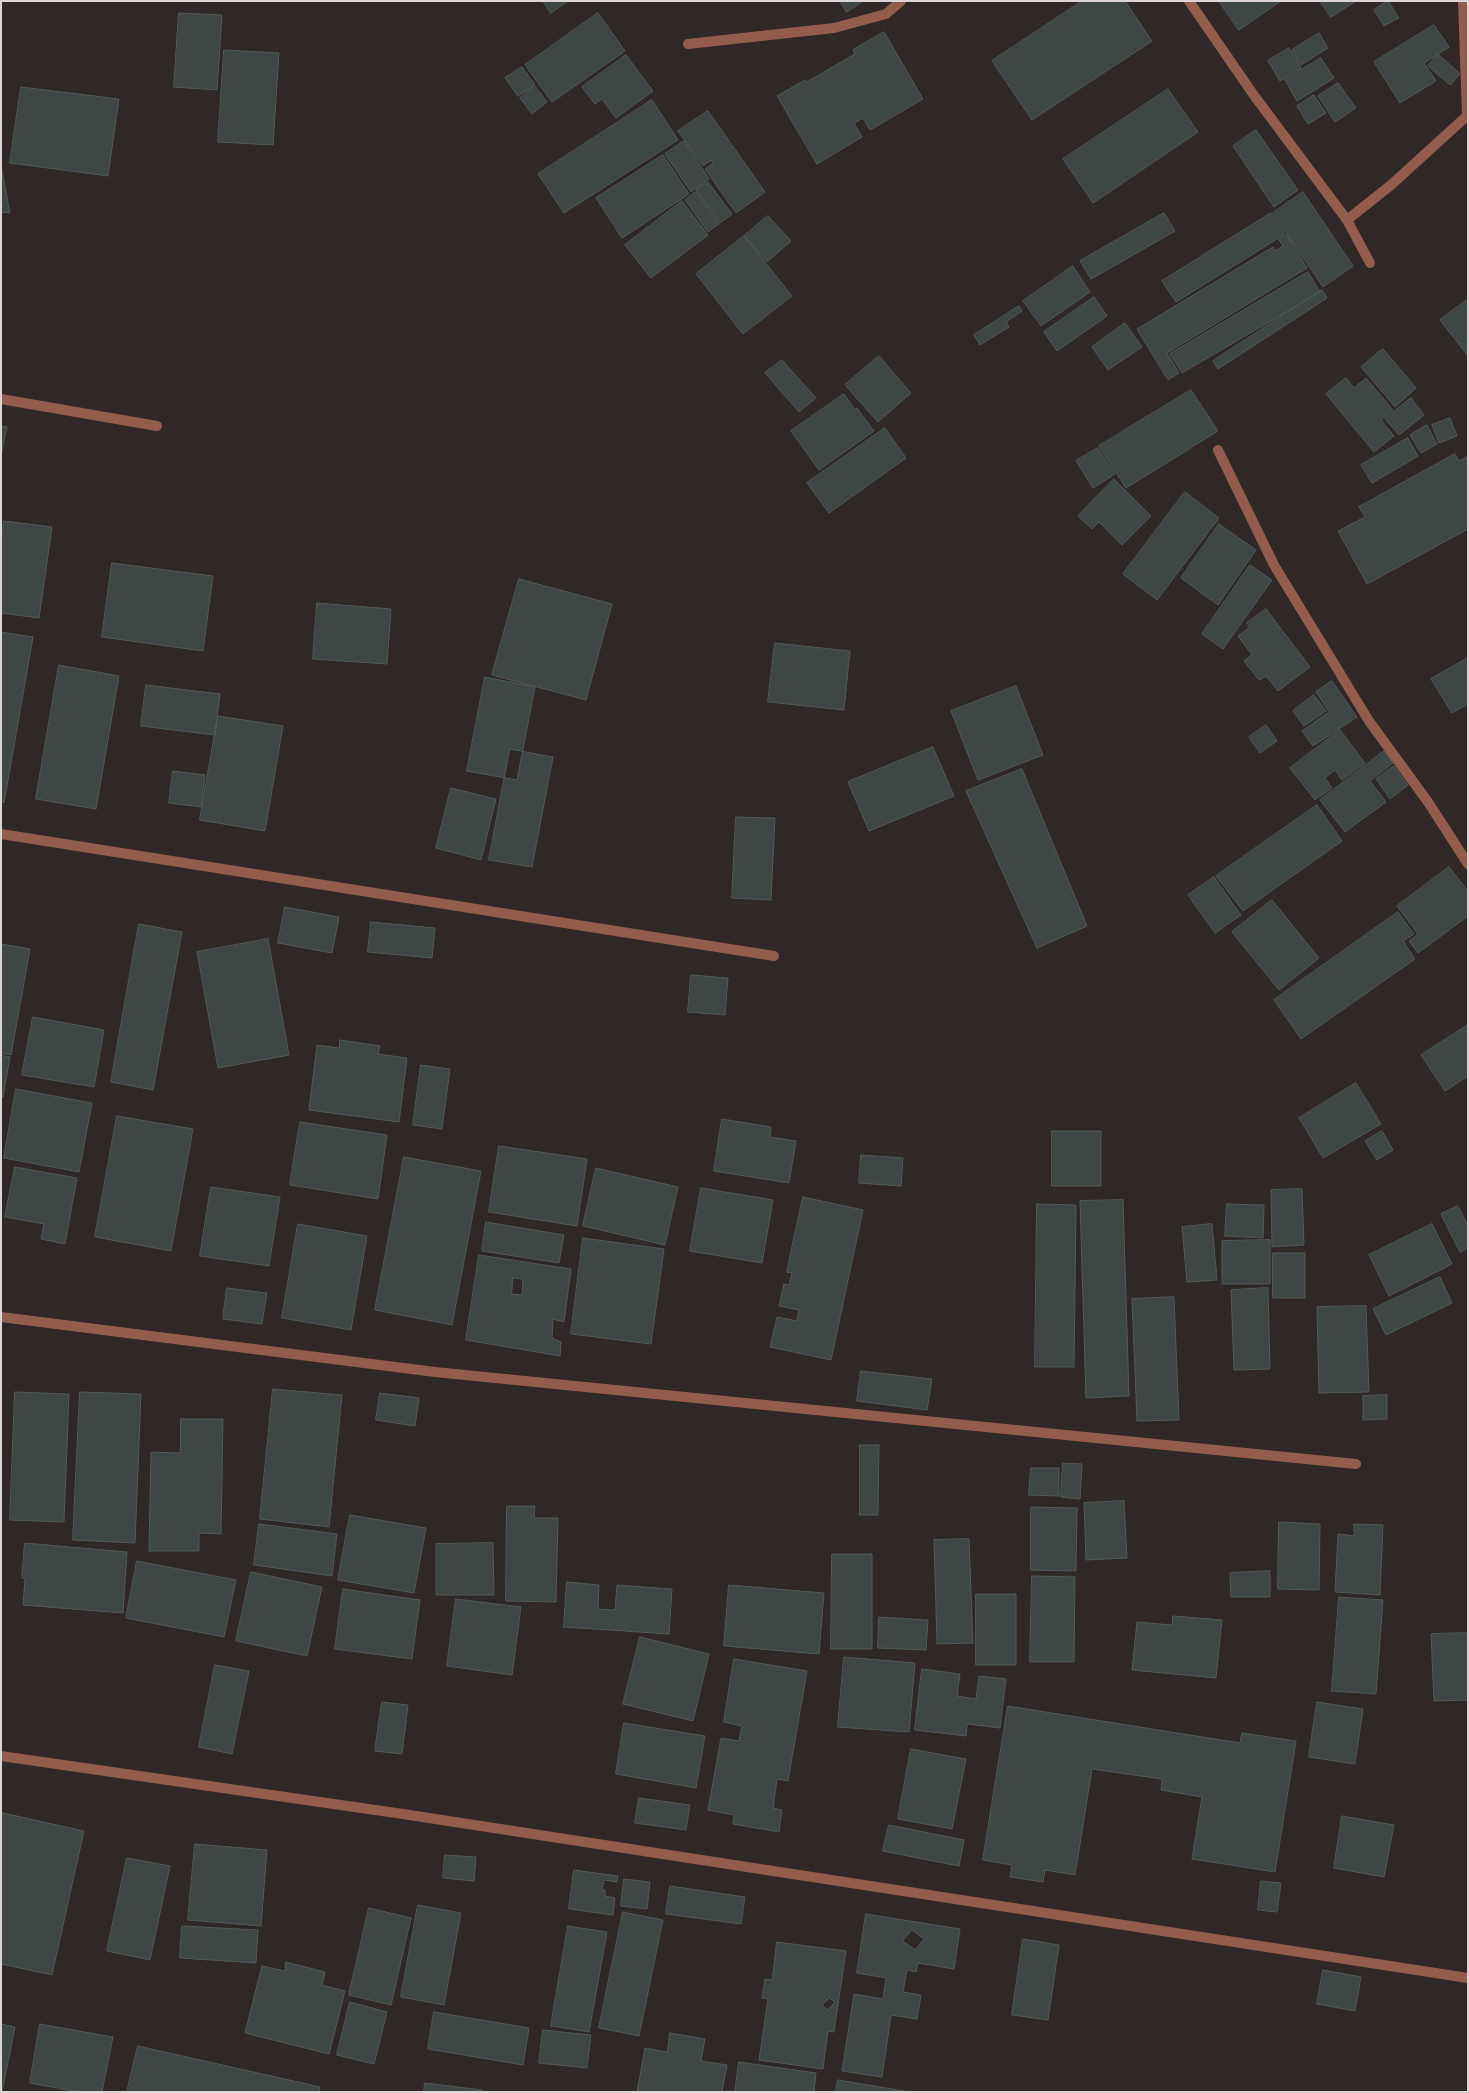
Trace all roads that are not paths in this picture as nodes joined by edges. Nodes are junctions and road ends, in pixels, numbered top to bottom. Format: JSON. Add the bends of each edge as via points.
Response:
{"nodes":[{"id":1,"x":901,"y":1,"type":"edge"},
{"id":2,"x":1189,"y":1,"type":"edge"},
{"id":3,"x":1463,"y":1,"type":"edge"},
{"id":4,"x":688,"y":44,"type":"dead end"},
{"id":5,"x":1468,"y":115,"type":"edge"},
{"id":6,"x":1347,"y":220,"type":"junction"},
{"id":7,"x":1370,"y":264,"type":"dead end"},
{"id":8,"x":1,"y":399,"type":"edge"},
{"id":9,"x":157,"y":426,"type":"dead end"},
{"id":10,"x":1218,"y":450,"type":"dead end"},
{"id":11,"x":1,"y":834,"type":"edge"},
{"id":12,"x":1468,"y":864,"type":"edge"},
{"id":13,"x":774,"y":956,"type":"dead end"},
{"id":14,"x":1,"y":1317,"type":"edge"},
{"id":15,"x":1356,"y":1464,"type":"dead end"},
{"id":16,"x":1,"y":1756,"type":"edge"},
{"id":17,"x":1468,"y":1978,"type":"edge"}],
"edges":[{"from":1,"to":4,"type":"street","via":[[886,14],[834,28]]},
{"from":2,"to":6,"type":"street","via":[[1253,94]]},
{"from":3,"to":5,"type":"street"},
{"from":5,"to":6,"type":"street","via":[[1392,185]]},
{"from":6,"to":7,"type":"street"},
{"from":8,"to":9,"type":"street"},
{"from":10,"to":12,"type":"street","via":[[1274,564],[1369,721]]},
{"from":11,"to":13,"type":"street"},
{"from":14,"to":15,"type":"street","via":[[434,1372]]},
{"from":16,"to":17,"type":"street","via":[[404,1814]]}]}
